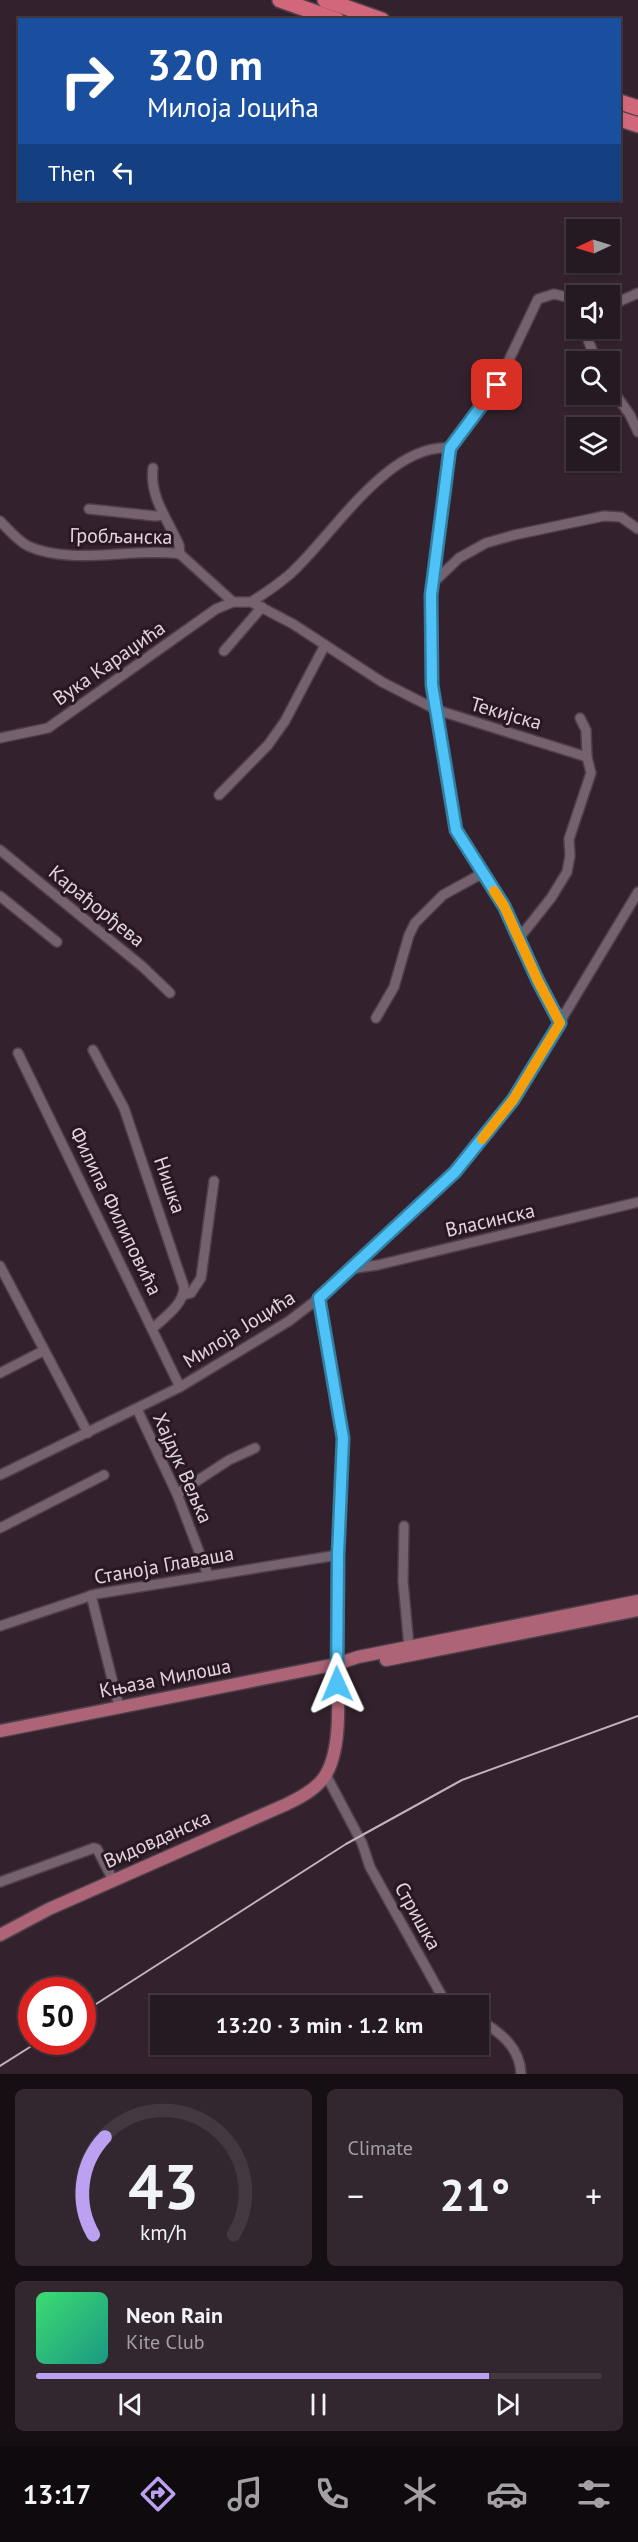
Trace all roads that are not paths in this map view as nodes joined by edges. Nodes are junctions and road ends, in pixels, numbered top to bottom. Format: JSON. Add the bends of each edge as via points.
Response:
{"nodes":[{"id":1,"x":280,"y":0,"type":"edge"},
{"id":2,"x":325,"y":0,"type":"edge"},
{"id":3,"x":331,"y":18,"type":"edge"},
{"id":4,"x":376,"y":18,"type":"edge"},
{"id":5,"x":621,"y":102,"type":"edge"},
{"id":6,"x":638,"y":108,"type":"edge"},
{"id":7,"x":621,"y":119,"type":"edge"},
{"id":8,"x":638,"y":125,"type":"edge"},
{"id":9,"x":638,"y":293,"type":"edge"},
{"id":10,"x":566,"y":297,"type":"edge"},
{"id":11,"x":620,"y":301,"type":"edge"},
{"id":12,"x":620,"y":397,"type":"edge"},
{"id":13,"x":634,"y":412,"type":"edge"},
{"id":14,"x":638,"y":432,"type":"edge"},
{"id":15,"x":450,"y":448,"type":"junction"},
{"id":16,"x":153,"y":468,"type":"dead end"},
{"id":17,"x":89,"y":509,"type":"dead end"},
{"id":18,"x":164,"y":514,"type":"junction"},
{"id":19,"x":0,"y":522,"type":"edge"},
{"id":20,"x":638,"y":529,"type":"edge"},
{"id":21,"x":180,"y":554,"type":"junction"},
{"id":22,"x":433,"y":583,"type":"junction"},
{"id":23,"x":233,"y":602,"type":"junction"},
{"id":24,"x":251,"y":602,"type":"junction"},
{"id":25,"x":262,"y":607,"type":"junction"},
{"id":26,"x":325,"y":645,"type":"junction"},
{"id":27,"x":224,"y":651,"type":"dead end"},
{"id":28,"x":437,"y":710,"type":"junction"},
{"id":29,"x":580,"y":718,"type":"dead end"},
{"id":30,"x":0,"y":738,"type":"edge"},
{"id":31,"x":587,"y":757,"type":"junction"},
{"id":32,"x":219,"y":795,"type":"dead end"},
{"id":33,"x":0,"y":850,"type":"edge"},
{"id":34,"x":483,"y":873,"type":"junction"},
{"id":35,"x":638,"y":892,"type":"edge"},
{"id":36,"x":0,"y":896,"type":"edge"},
{"id":37,"x":520,"y":937,"type":"junction"},
{"id":38,"x":57,"y":942,"type":"dead end"},
{"id":39,"x":170,"y":993,"type":"dead end"},
{"id":40,"x":376,"y":1018,"type":"dead end"},
{"id":41,"x":560,"y":1023,"type":"junction"},
{"id":42,"x":93,"y":1050,"type":"dead end"},
{"id":43,"x":18,"y":1053,"type":"dead end"},
{"id":44,"x":214,"y":1181,"type":"dead end"},
{"id":45,"x":638,"y":1202,"type":"edge"},
{"id":46,"x":0,"y":1266,"type":"edge"},
{"id":47,"x":349,"y":1269,"type":"junction"},
{"id":48,"x":184,"y":1295,"type":"junction"},
{"id":49,"x":319,"y":1298,"type":"junction"},
{"id":50,"x":153,"y":1328,"type":"junction"},
{"id":51,"x":44,"y":1351,"type":"junction"},
{"id":52,"x":0,"y":1373,"type":"edge"},
{"id":53,"x":180,"y":1387,"type":"junction"},
{"id":54,"x":137,"y":1409,"type":"junction"},
{"id":55,"x":88,"y":1433,"type":"junction"},
{"id":56,"x":255,"y":1448,"type":"dead end"},
{"id":57,"x":0,"y":1475,"type":"edge"},
{"id":58,"x":104,"y":1475,"type":"dead end"},
{"id":59,"x":177,"y":1494,"type":"junction"},
{"id":60,"x":404,"y":1526,"type":"dead end"},
{"id":61,"x":0,"y":1528,"type":"edge"},
{"id":62,"x":338,"y":1555,"type":"junction"},
{"id":63,"x":208,"y":1575,"type":"junction"},
{"id":64,"x":91,"y":1596,"type":"junction"},
{"id":65,"x":638,"y":1601,"type":"edge"},
{"id":66,"x":638,"y":1610,"type":"edge"},
{"id":67,"x":0,"y":1626,"type":"edge"},
{"id":68,"x":409,"y":1647,"type":"junction"},
{"id":69,"x":337,"y":1664,"type":"junction"},
{"id":70,"x":119,"y":1707,"type":"junction"},
{"id":71,"x":0,"y":1731,"type":"edge"},
{"id":72,"x":326,"y":1775,"type":"junction"},
{"id":73,"x":113,"y":1880,"type":"junction"},
{"id":74,"x":0,"y":1882,"type":"edge"},
{"id":75,"x":0,"y":1935,"type":"edge"},
{"id":76,"x":441,"y":1995,"type":"edge"},
{"id":77,"x":489,"y":2026,"type":"edge"},
{"id":78,"x":521,"y":2074,"type":"edge"}],
"edges":[{"from":1,"to":3,"type":"highway"},
{"from":2,"to":4,"type":"highway"},
{"from":5,"to":6,"type":"highway"},
{"from":7,"to":8,"type":"highway"},
{"from":9,"to":11,"type":"street"},
{"from":10,"to":15,"type":"street","via":[[554,294],[538,299],[497,385]]},
{"from":12,"to":13,"type":"street"},
{"from":13,"to":14,"type":"street"},
{"from":15,"to":22,"type":"street"},
{"from":15,"to":24,"type":"street","via":[[425,449],[370,487],[289,575]]},
{"from":16,"to":18,"type":"street","via":[[155,496]]},
{"from":17,"to":18,"type":"street"},
{"from":18,"to":21,"type":"street"},
{"from":19,"to":21,"type":"street","name":"Гробљанска","via":[[26,545],[44,551]]},
{"from":20,"to":22,"type":"street","via":[[621,517],[604,516],[514,535],[486,543],[459,558]]},
{"from":21,"to":23,"type":"street","name":"Гробљанска"},
{"from":22,"to":28,"type":"street","via":[[432,685]]},
{"from":23,"to":24,"type":"street"},
{"from":23,"to":30,"type":"street","name":"Вука Караџића","via":[[216,609],[48,728]]},
{"from":24,"to":25,"type":"street","name":"Текијска"},
{"from":25,"to":26,"type":"street","name":"Текијска"},
{"from":25,"to":27,"type":"street"},
{"from":26,"to":28,"type":"street","name":"Текијска","via":[[382,682]]},
{"from":26,"to":32,"type":"street","via":[[285,721],[268,745]]},
{"from":28,"to":31,"type":"street","name":"Текијска"},
{"from":28,"to":34,"type":"street","via":[[456,830]]},
{"from":29,"to":31,"type":"street","via":[[586,730]]},
{"from":31,"to":37,"type":"street","via":[[591,773],[569,839],[567,872]]},
{"from":33,"to":39,"type":"street","name":"Карађорђева"},
{"from":34,"to":37,"type":"street"},
{"from":34,"to":40,"type":"street","via":[[443,895],[415,923],[394,987]]},
{"from":35,"to":41,"type":"street","name":"Милоја Јоцића"},
{"from":36,"to":38,"type":"street"},
{"from":37,"to":41,"type":"street"},
{"from":41,"to":47,"type":"street","name":"Милоја Јоцића","via":[[513,1100],[455,1172]]},
{"from":42,"to":48,"type":"street","name":"Нишка","via":[[124,1108]]},
{"from":43,"to":50,"type":"street","name":"Филипа Филиповића"},
{"from":44,"to":48,"type":"street","via":[[201,1278],[191,1293]]},
{"from":45,"to":47,"type":"street","name":"Власинска"},
{"from":46,"to":51,"type":"street"},
{"from":47,"to":49,"type":"street","name":"Милоја Јоцића"},
{"from":48,"to":50,"type":"street"},
{"from":49,"to":53,"type":"street","name":"Милоја Јоцића","via":[[289,1321]]},
{"from":49,"to":62,"type":"street","via":[[343,1438]]},
{"from":50,"to":53,"type":"street","name":"Филипа Филиповића"},
{"from":51,"to":52,"type":"street"},
{"from":51,"to":55,"type":"street"},
{"from":53,"to":54,"type":"street","name":"Милоја Јоцића"},
{"from":54,"to":55,"type":"street","name":"Милоја Јоцића"},
{"from":54,"to":59,"type":"street","name":"Хајдук Вељка"},
{"from":55,"to":57,"type":"street","name":"Милоја Јоцића"},
{"from":56,"to":59,"type":"street"},
{"from":58,"to":61,"type":"street"},
{"from":59,"to":63,"type":"street","name":"Хајдук Вељка"},
{"from":60,"to":68,"type":"street","via":[[403,1581]]},
{"from":62,"to":63,"type":"street","name":"Станоја Главаша"},
{"from":62,"to":69,"type":"street"},
{"from":63,"to":64,"type":"street","name":"Станоја Главаша"},
{"from":64,"to":67,"type":"street","name":"Станоја Главаша"},
{"from":64,"to":70,"type":"street"},
{"from":65,"to":68,"type":"main road","name":"Књаза Милоша"},
{"from":66,"to":69,"type":"main road","name":"Књаза Милоша","via":[[358,1665]]},
{"from":68,"to":69,"type":"main road","name":"Књаза Милоша"},
{"from":69,"to":70,"type":"main road","name":"Књаза Милоша"},
{"from":69,"to":72,"type":"main road","via":[[336,1728]]},
{"from":70,"to":71,"type":"main road","name":"Књаза Милоша"},
{"from":72,"to":73,"type":"main road","name":"Видовданска","via":[[299,1798]]},
{"from":72,"to":76,"type":"street","name":"Стришка","via":[[370,1867]]},
{"from":73,"to":74,"type":"street","via":[[94,1848]]},
{"from":73,"to":75,"type":"main road","name":"Видовданска"},
{"from":77,"to":78,"type":"street","via":[[512,2045]]}]}
